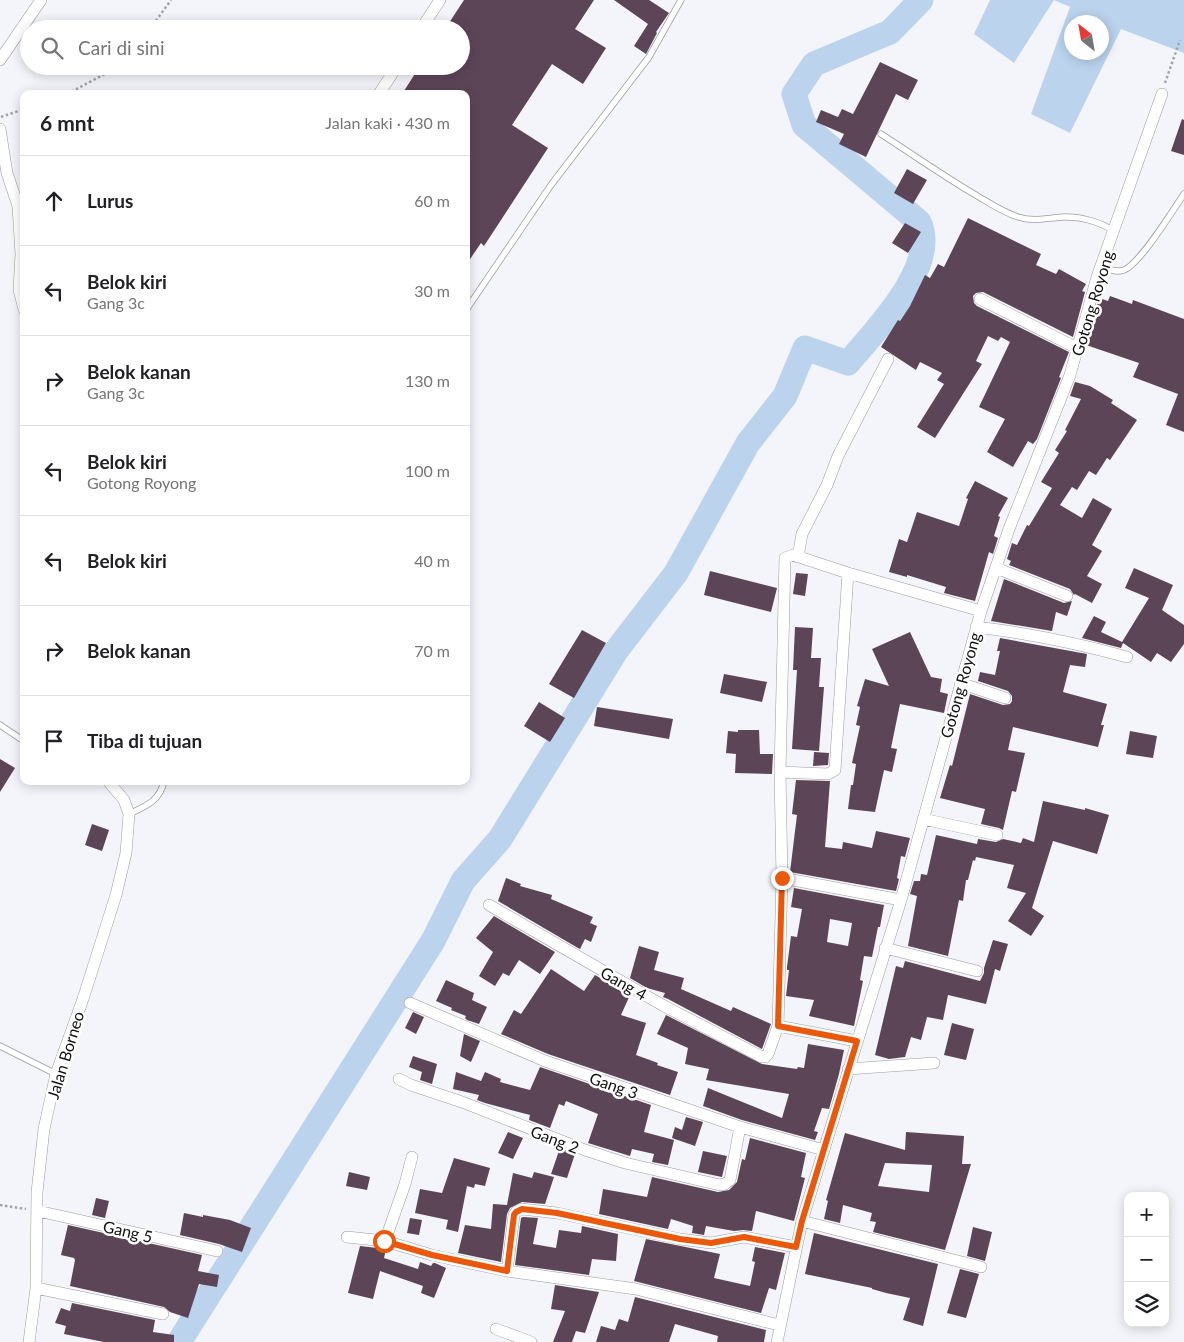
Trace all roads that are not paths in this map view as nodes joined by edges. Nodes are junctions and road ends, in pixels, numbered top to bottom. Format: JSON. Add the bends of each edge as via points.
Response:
{"nodes":[{"id":1,"x":40,"y":0,"type":"edge"},
{"id":2,"x":440,"y":0,"type":"edge"},
{"id":3,"x":681,"y":0,"type":"edge"},
{"id":4,"x":27,"y":20,"type":"edge"},
{"id":5,"x":427,"y":20,"type":"edge"},
{"id":6,"x":20,"y":30,"type":"edge"},
{"id":7,"x":0,"y":60,"type":"edge"},
{"id":8,"x":391,"y":75,"type":"edge"},
{"id":9,"x":382,"y":90,"type":"edge"},
{"id":10,"x":1162,"y":94,"type":"road end"},
{"id":11,"x":0,"y":129,"type":"edge"},
{"id":12,"x":881,"y":134,"type":"dead end"},
{"id":13,"x":1184,"y":194,"type":"edge"},
{"id":14,"x":1114,"y":230,"type":"junction"},
{"id":15,"x":20,"y":238,"type":"edge"},
{"id":16,"x":20,"y":266,"type":"edge"},
{"id":17,"x":1101,"y":267,"type":"junction"},
{"id":18,"x":20,"y":296,"type":"edge"},
{"id":19,"x":980,"y":299,"type":"dead end"},
{"id":20,"x":470,"y":304,"type":"edge"},
{"id":21,"x":1077,"y":348,"type":"junction"},
{"id":22,"x":888,"y":359,"type":"dead end"},
{"id":23,"x":798,"y":557,"type":"junction"},
{"id":24,"x":996,"y":568,"type":"junction"},
{"id":25,"x":848,"y":573,"type":"junction"},
{"id":26,"x":1067,"y":596,"type":"dead end"},
{"id":27,"x":981,"y":611,"type":"junction"},
{"id":28,"x":976,"y":627,"type":"junction"},
{"id":29,"x":1127,"y":657,"type":"dead end"},
{"id":30,"x":960,"y":683,"type":"junction"},
{"id":31,"x":1005,"y":698,"type":"dead end"},
{"id":32,"x":0,"y":725,"type":"edge"},
{"id":33,"x":20,"y":738,"type":"edge"},
{"id":34,"x":780,"y":772,"type":"junction"},
{"id":35,"x":110,"y":785,"type":"edge"},
{"id":36,"x":163,"y":785,"type":"edge"},
{"id":37,"x":129,"y":814,"type":"junction"},
{"id":38,"x":922,"y":819,"type":"junction"},
{"id":39,"x":997,"y":835,"type":"dead end"},
{"id":40,"x":782,"y":878,"type":"junction"},
{"id":41,"x":901,"y":900,"type":"junction"},
{"id":42,"x":489,"y":905,"type":"dead end"},
{"id":43,"x":885,"y":948,"type":"junction"},
{"id":44,"x":977,"y":971,"type":"dead end"},
{"id":45,"x":410,"y":1003,"type":"dead end"},
{"id":46,"x":778,"y":1026,"type":"junction"},
{"id":47,"x":857,"y":1041,"type":"junction"},
{"id":48,"x":0,"y":1046,"type":"edge"},
{"id":49,"x":934,"y":1063,"type":"dead end"},
{"id":50,"x":848,"y":1069,"type":"junction"},
{"id":51,"x":56,"y":1074,"type":"junction"},
{"id":52,"x":399,"y":1079,"type":"dead end"},
{"id":53,"x":740,"y":1128,"type":"junction"},
{"id":54,"x":824,"y":1150,"type":"junction"},
{"id":55,"x":412,"y":1157,"type":"dead end"},
{"id":56,"x":38,"y":1210,"type":"junction"},
{"id":57,"x":802,"y":1221,"type":"junction"},
{"id":58,"x":347,"y":1237,"type":"dead end"},
{"id":59,"x":384,"y":1241,"type":"junction"},
{"id":60,"x":796,"y":1247,"type":"junction"},
{"id":61,"x":217,"y":1251,"type":"dead end"},
{"id":62,"x":981,"y":1267,"type":"dead end"},
{"id":63,"x":507,"y":1271,"type":"junction"},
{"id":64,"x":36,"y":1288,"type":"junction"},
{"id":65,"x":163,"y":1314,"type":"dead end"},
{"id":66,"x":779,"y":1324,"type":"junction"},
{"id":67,"x":496,"y":1329,"type":"dead end"},
{"id":68,"x":29,"y":1342,"type":"edge"},
{"id":69,"x":531,"y":1342,"type":"edge"},
{"id":70,"x":777,"y":1342,"type":"edge"}],
"edges":[{"from":1,"to":4,"type":"street"},
{"from":2,"to":5,"type":"street"},
{"from":3,"to":20,"type":"lane","via":[[649,57],[552,185]]},
{"from":6,"to":7,"type":"street"},
{"from":8,"to":9,"type":"street"},
{"from":10,"to":14,"type":"street","name":"Gotong Royong"},
{"from":11,"to":15,"type":"street","via":[[7,173],[18,206]]},
{"from":12,"to":14,"type":"lane","via":[[966,190],[1018,218],[1080,218]]},
{"from":13,"to":17,"type":"lane","via":[[1130,267],[1120,271]]},
{"from":14,"to":17,"type":"street","name":"Gotong Royong"},
{"from":16,"to":18,"type":"street"},
{"from":17,"to":21,"type":"street","name":"Gotong Royong"},
{"from":19,"to":21,"type":"street"},
{"from":21,"to":24,"type":"street","name":"Gotong Royong","via":[[1066,386]]},
{"from":22,"to":23,"type":"street","via":[[802,534]]},
{"from":23,"to":25,"type":"street"},
{"from":23,"to":34,"type":"street","via":[[790,555],[783,560]]},
{"from":24,"to":26,"type":"street"},
{"from":24,"to":27,"type":"street","name":"Gotong Royong"},
{"from":25,"to":27,"type":"street"},
{"from":25,"to":34,"type":"street","via":[[835,770],[828,774]]},
{"from":27,"to":28,"type":"street","name":"Gotong Royong"},
{"from":28,"to":29,"type":"street","via":[[1032,634]]},
{"from":28,"to":30,"type":"street","name":"Gotong Royong"},
{"from":30,"to":31,"type":"street"},
{"from":30,"to":38,"type":"street","name":"Gotong Royong"},
{"from":32,"to":33,"type":"lane"},
{"from":34,"to":40,"type":"street"},
{"from":35,"to":37,"type":"street","via":[[124,800]]},
{"from":36,"to":37,"type":"lane","via":[[156,800]]},
{"from":37,"to":51,"type":"street","name":"Jalan Borneo","via":[[126,853],[116,895]]},
{"from":38,"to":39,"type":"street"},
{"from":38,"to":41,"type":"street","name":"Gotong Royong"},
{"from":40,"to":41,"type":"street"},
{"from":40,"to":46,"type":"street"},
{"from":41,"to":43,"type":"street","name":"Gotong Royong"},
{"from":42,"to":46,"type":"street","name":"Gang 4","via":[[664,1006],[762,1057],[768,1054]]},
{"from":43,"to":44,"type":"street"},
{"from":43,"to":47,"type":"street","name":"Gotong Royong"},
{"from":45,"to":53,"type":"street","name":"Gang 3","via":[[538,1059]]},
{"from":46,"to":47,"type":"street"},
{"from":47,"to":50,"type":"street","name":"Gotong Royong"},
{"from":48,"to":51,"type":"lane"},
{"from":49,"to":50,"type":"street"},
{"from":50,"to":54,"type":"street","name":"Gotong Royong"},
{"from":51,"to":56,"type":"street","name":"Jalan Borneo","via":[[44,1129]]},
{"from":52,"to":53,"type":"street","name":"Gang 2","via":[[585,1150],[716,1184],[723,1185],[730,1180]]},
{"from":53,"to":54,"type":"street","name":"Gang 3"},
{"from":54,"to":57,"type":"street","name":"Gotong Royong"},
{"from":55,"to":59,"type":"street"},
{"from":56,"to":61,"type":"street","name":"Gang 5"},
{"from":56,"to":64,"type":"street","name":"Jalan Borneo"},
{"from":57,"to":60,"type":"street","name":"Gotong Royong"},
{"from":57,"to":62,"type":"street"},
{"from":58,"to":59,"type":"street"},
{"from":59,"to":63,"type":"street"},
{"from":60,"to":63,"type":"street","via":[[744,1237],[711,1243],[680,1239],[557,1213],[522,1209],[514,1215]]},
{"from":60,"to":66,"type":"street","name":"Gotong Royong"},
{"from":63,"to":66,"type":"street","via":[[636,1289]]},
{"from":64,"to":65,"type":"street"},
{"from":64,"to":68,"type":"street","name":"Jalan Borneo"},
{"from":66,"to":70,"type":"street","name":"Gotong Royong"},
{"from":67,"to":69,"type":"street"}]}
